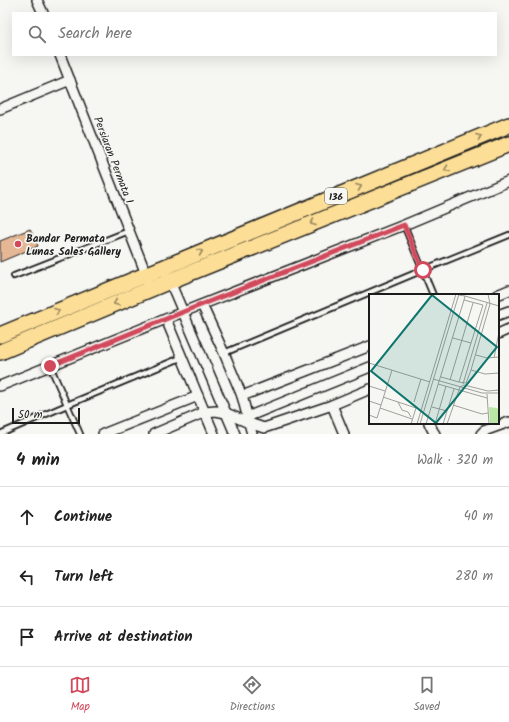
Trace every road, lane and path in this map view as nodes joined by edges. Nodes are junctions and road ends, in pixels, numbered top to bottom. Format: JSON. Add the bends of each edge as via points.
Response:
{"nodes":[{"id":1,"x":37,"y":0,"type":"edge"},
{"id":2,"x":43,"y":12,"type":"edge"},
{"id":3,"x":60,"y":56,"type":"edge"},
{"id":4,"x":70,"y":80,"type":"junction"},
{"id":5,"x":0,"y":109,"type":"edge"},
{"id":6,"x":509,"y":125,"type":"edge"},
{"id":7,"x":509,"y":144,"type":"edge"},
{"id":8,"x":509,"y":181,"type":"edge"},
{"id":9,"x":404,"y":225,"type":"junction"},
{"id":10,"x":129,"y":231,"type":"junction"},
{"id":11,"x":509,"y":235,"type":"edge"},
{"id":12,"x":164,"y":267,"type":"junction"},
{"id":13,"x":423,"y":270,"type":"junction"},
{"id":14,"x":146,"y":274,"type":"junction"},
{"id":15,"x":14,"y":276,"type":"dead end"},
{"id":16,"x":170,"y":281,"type":"junction"},
{"id":17,"x":152,"y":288,"type":"junction"},
{"id":18,"x":509,"y":290,"type":"edge"},
{"id":19,"x":433,"y":294,"type":"edge"},
{"id":20,"x":499,"y":294,"type":"edge"},
{"id":21,"x":202,"y":304,"type":"junction"},
{"id":22,"x":509,"y":311,"type":"edge"},
{"id":23,"x":183,"y":312,"type":"junction"},
{"id":24,"x":499,"y":315,"type":"edge"},
{"id":25,"x":166,"y":319,"type":"junction"},
{"id":26,"x":509,"y":330,"type":"edge"},
{"id":27,"x":499,"y":334,"type":"edge"},
{"id":28,"x":0,"y":335,"type":"edge"},
{"id":29,"x":369,"y":346,"type":"edge"},
{"id":30,"x":0,"y":352,"type":"edge"},
{"id":31,"x":224,"y":352,"type":"junction"},
{"id":32,"x":183,"y":358,"type":"junction"},
{"id":33,"x":50,"y":366,"type":"junction"},
{"id":34,"x":369,"y":367,"type":"edge"},
{"id":35,"x":0,"y":386,"type":"edge"},
{"id":36,"x":369,"y":389,"type":"edge"},
{"id":37,"x":198,"y":396,"type":"junction"},
{"id":38,"x":242,"y":396,"type":"junction"},
{"id":39,"x":67,"y":405,"type":"junction"},
{"id":40,"x":332,"y":405,"type":"junction"},
{"id":41,"x":205,"y":412,"type":"junction"},
{"id":42,"x":226,"y":413,"type":"junction"},
{"id":43,"x":248,"y":420,"type":"junction"},
{"id":44,"x":509,"y":422,"type":"edge"},
{"id":45,"x":429,"y":424,"type":"edge"},
{"id":46,"x":0,"y":434,"type":"edge"},
{"id":47,"x":80,"y":434,"type":"edge"},
{"id":48,"x":102,"y":434,"type":"edge"},
{"id":49,"x":154,"y":434,"type":"edge"},
{"id":50,"x":214,"y":434,"type":"edge"},
{"id":51,"x":235,"y":434,"type":"edge"},
{"id":52,"x":252,"y":434,"type":"edge"},
{"id":53,"x":344,"y":434,"type":"edge"},
{"id":54,"x":435,"y":434,"type":"edge"},
{"id":55,"x":481,"y":434,"type":"edge"}],
"edges":[{"from":1,"to":2,"type":"street"},
{"from":3,"to":4,"type":"street","name":"Persiaran Permata 1"},
{"from":4,"to":5,"type":"street"},
{"from":4,"to":10,"type":"street","name":"Persiaran Permata 1"},
{"from":12,"to":6,"type":"main road","number":"136","one_way":true},
{"from":7,"to":16,"type":"main road","number":"136","one_way":true},
{"from":8,"to":9,"type":"street"},
{"from":9,"to":13,"type":"lane"},
{"from":9,"to":21,"type":"street"},
{"from":10,"to":14,"type":"street","name":"Persiaran Permata 1"},
{"from":10,"to":15,"type":"lane"},
{"from":11,"to":13,"type":"lane"},
{"from":12,"to":14,"type":"main road","number":"136"},
{"from":12,"to":16,"type":"street"},
{"from":13,"to":19,"type":"lane"},
{"from":13,"to":31,"type":"lane"},
{"from":14,"to":17,"type":"street","name":"Persiaran Permata 1"},
{"from":28,"to":14,"type":"main road","number":"136","one_way":true},
{"from":16,"to":17,"type":"main road","number":"136"},
{"from":16,"to":23,"type":"street"},
{"from":17,"to":30,"type":"main road","number":"136","one_way":true},
{"from":18,"to":20,"type":"street"},
{"from":21,"to":23,"type":"street"},
{"from":21,"to":31,"type":"street"},
{"from":22,"to":24,"type":"street"},
{"from":23,"to":25,"type":"street"},
{"from":23,"to":42,"type":"street"},
{"from":25,"to":32,"type":"street"},
{"from":25,"to":33,"type":"street"},
{"from":26,"to":27,"type":"street"},
{"from":29,"to":38,"type":"street"},
{"from":31,"to":38,"type":"street"},
{"from":32,"to":37,"type":"street"},
{"from":32,"to":39,"type":"lane"},
{"from":33,"to":35,"type":"street"},
{"from":33,"to":39,"type":"lane"},
{"from":34,"to":43,"type":"street"},
{"from":36,"to":40,"type":"street"},
{"from":37,"to":41,"type":"street"},
{"from":37,"to":48,"type":"street"},
{"from":38,"to":43,"type":"street"},
{"from":39,"to":46,"type":"lane"},
{"from":39,"to":47,"type":"lane"},
{"from":40,"to":43,"type":"street","via":[[264,428]]},
{"from":40,"to":53,"type":"street"},
{"from":41,"to":42,"type":"street"},
{"from":41,"to":49,"type":"street"},
{"from":41,"to":50,"type":"street"},
{"from":42,"to":43,"type":"street"},
{"from":42,"to":51,"type":"street"},
{"from":43,"to":52,"type":"street"},
{"from":44,"to":55,"type":"street"},
{"from":45,"to":54,"type":"street"}]}
